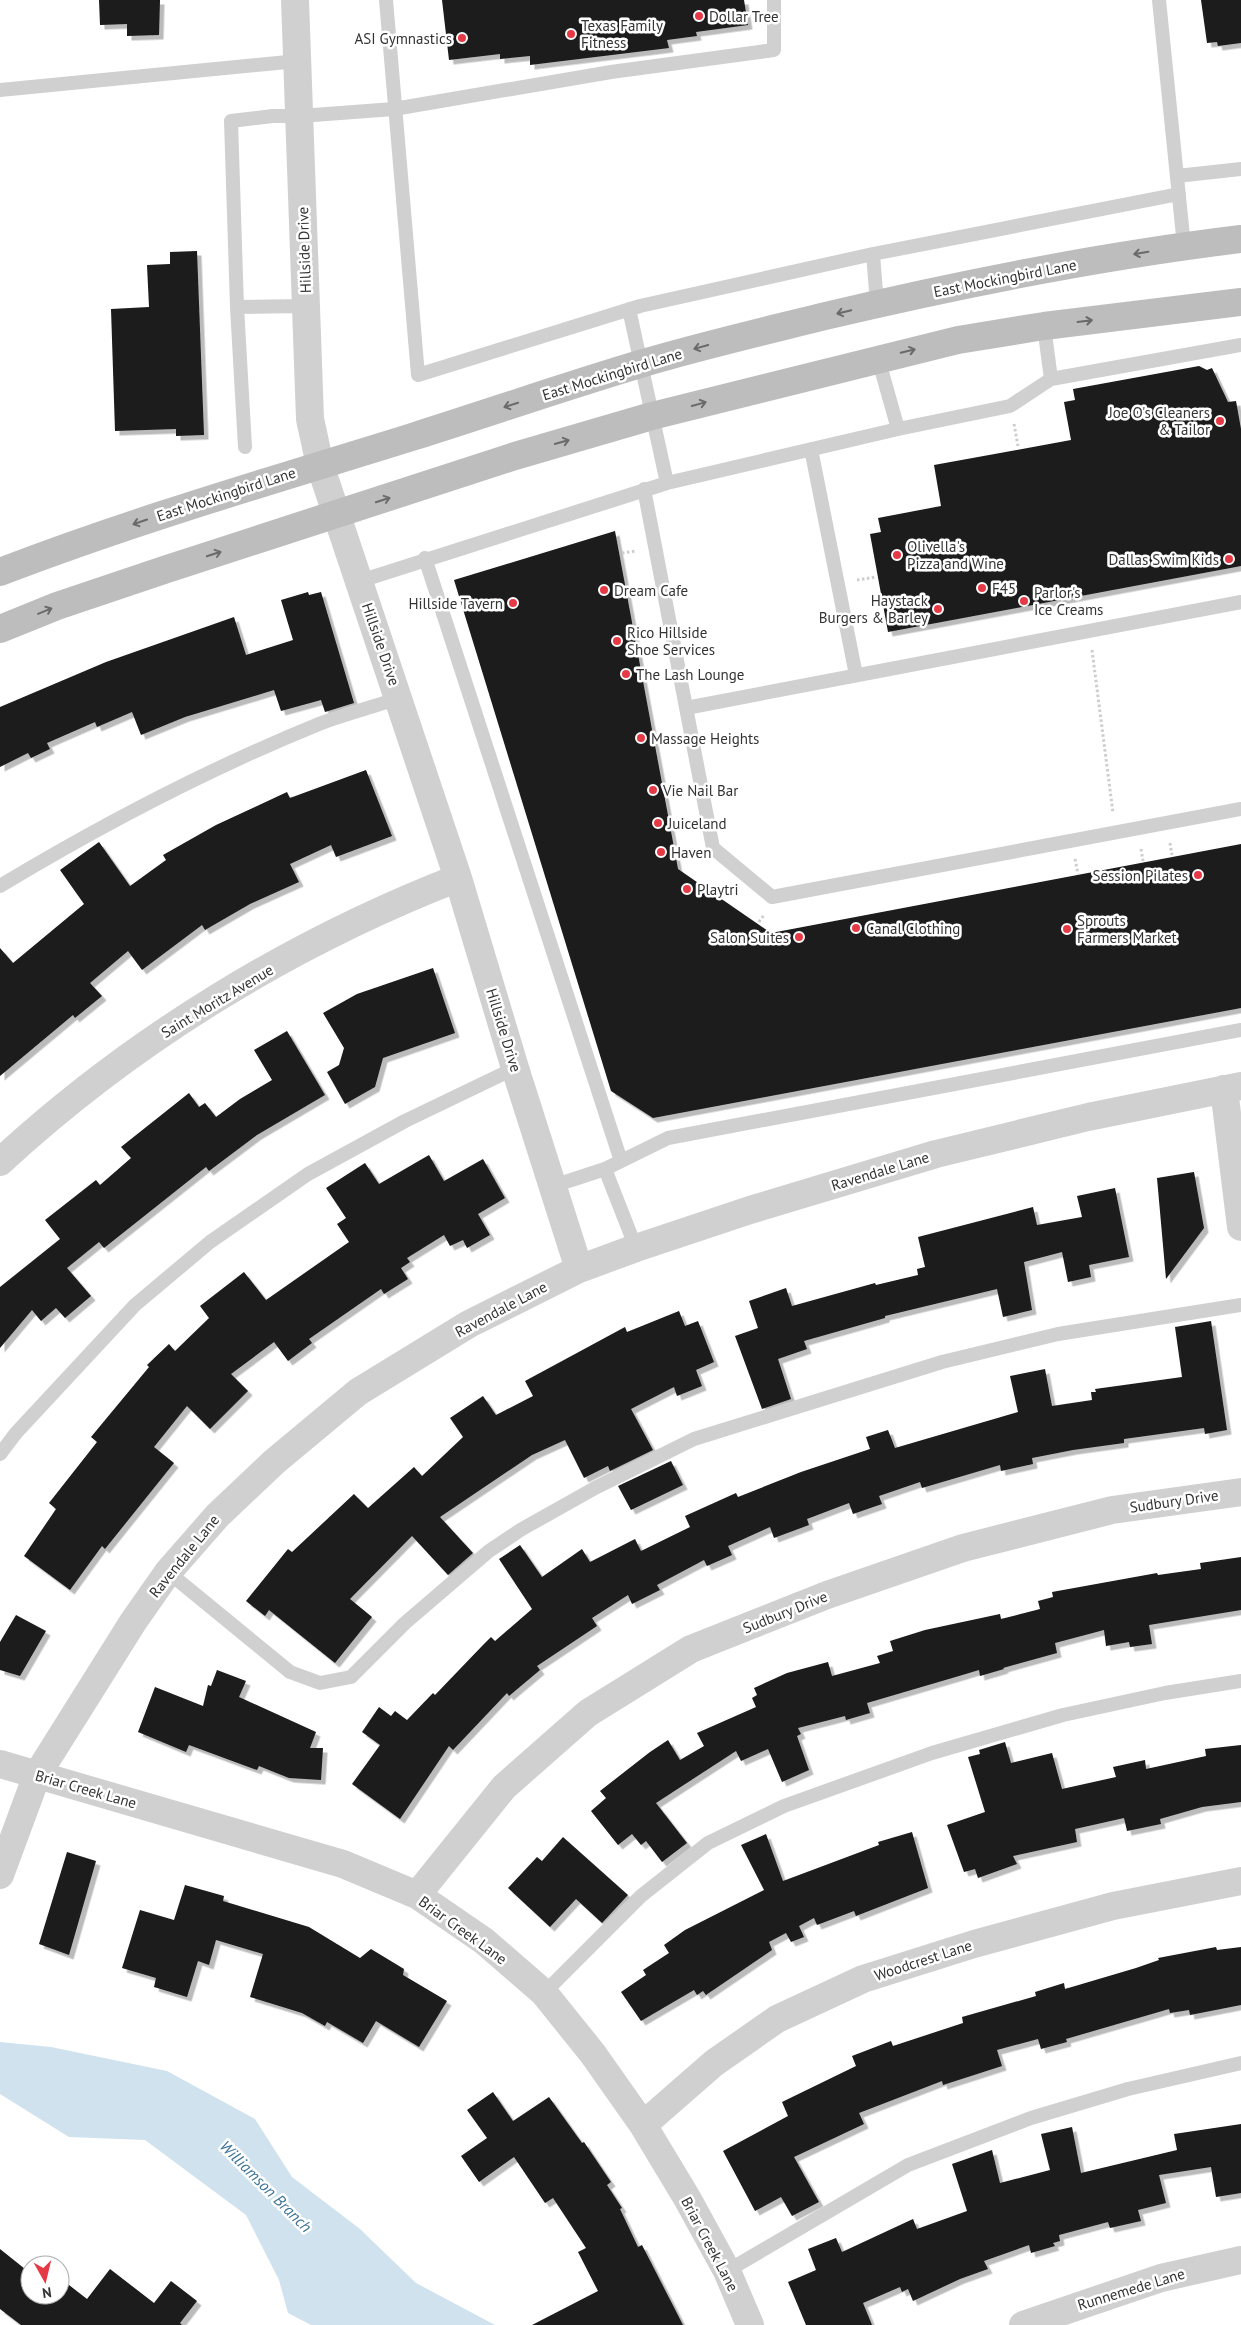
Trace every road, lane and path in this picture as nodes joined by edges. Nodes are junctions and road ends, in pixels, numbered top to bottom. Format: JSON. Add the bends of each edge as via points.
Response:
{"nodes":[{"id":1,"x":295,"y":0,"type":"edge"},
{"id":2,"x":386,"y":0,"type":"edge"},
{"id":3,"x":774,"y":0,"type":"edge"},
{"id":4,"x":1159,"y":0,"type":"edge"},
{"id":5,"x":298,"y":61,"type":"junction"},
{"id":6,"x":0,"y":90,"type":"edge"},
{"id":7,"x":394,"y":109,"type":"junction"},
{"id":8,"x":300,"y":116,"type":"junction"},
{"id":9,"x":1241,"y":169,"type":"edge"},
{"id":10,"x":1177,"y":176,"type":"junction"},
{"id":11,"x":1179,"y":194,"type":"junction"},
{"id":12,"x":1241,"y":239,"type":"edge"},
{"id":13,"x":1184,"y":246,"type":"junction"},
{"id":14,"x":873,"y":254,"type":"junction"},
{"id":15,"x":1241,"y":302,"type":"edge"},
{"id":16,"x":877,"y":304,"type":"junction"},
{"id":17,"x":306,"y":306,"type":"junction"},
{"id":18,"x":237,"y":307,"type":"junction"},
{"id":19,"x":629,"y":309,"type":"junction"},
{"id":20,"x":1044,"y":326,"type":"junction"},
{"id":21,"x":1241,"y":345,"type":"edge"},
{"id":22,"x":878,"y":358,"type":"junction"},
{"id":23,"x":641,"y":364,"type":"junction"},
{"id":24,"x":1051,"y":379,"type":"junction"},
{"id":25,"x":652,"y":416,"type":"junction"},
{"id":26,"x":898,"y":428,"type":"junction"},
{"id":27,"x":245,"y":447,"type":"dead end"},
{"id":28,"x":812,"y":449,"type":"junction"},
{"id":29,"x":320,"y":465,"type":"junction"},
{"id":30,"x":667,"y":482,"type":"junction"},
{"id":31,"x":644,"y":489,"type":"junction"},
{"id":32,"x":337,"y":516,"type":"junction"},
{"id":33,"x":425,"y":558,"type":"junction"},
{"id":34,"x":0,"y":572,"type":"edge"},
{"id":35,"x":360,"y":581,"type":"junction"},
{"id":36,"x":1241,"y":602,"type":"edge"},
{"id":37,"x":0,"y":629,"type":"edge"},
{"id":38,"x":1092,"y":645,"type":"dead end"},
{"id":39,"x":856,"y":675,"type":"junction"},
{"id":40,"x":399,"y":698,"type":"junction"},
{"id":41,"x":686,"y":708,"type":"junction"},
{"id":42,"x":1241,"y":809,"type":"edge"},
{"id":43,"x":1113,"y":818,"type":"dead end"},
{"id":44,"x":458,"y":878,"type":"junction"},
{"id":45,"x":0,"y":886,"type":"edge"},
{"id":46,"x":1241,"y":1030,"type":"edge"},
{"id":47,"x":515,"y":1068,"type":"junction"},
{"id":48,"x":1232,"y":1088,"type":"edge"},
{"id":49,"x":621,"y":1161,"type":"junction"},
{"id":50,"x":0,"y":1162,"type":"edge"},
{"id":51,"x":605,"y":1169,"type":"junction"},
{"id":52,"x":553,"y":1186,"type":"junction"},
{"id":53,"x":1241,"y":1227,"type":"edge"},
{"id":54,"x":636,"y":1248,"type":"junction"},
{"id":55,"x":579,"y":1269,"type":"junction"},
{"id":56,"x":1241,"y":1305,"type":"edge"},
{"id":57,"x":0,"y":1454,"type":"edge"},
{"id":58,"x":1241,"y":1492,"type":"edge"},
{"id":59,"x":168,"y":1572,"type":"junction"},
{"id":60,"x":1241,"y":1681,"type":"edge"},
{"id":61,"x":0,"y":1764,"type":"edge"},
{"id":62,"x":37,"y":1775,"type":"junction"},
{"id":63,"x":0,"y":1875,"type":"edge"},
{"id":64,"x":1241,"y":1881,"type":"edge"},
{"id":65,"x":417,"y":1895,"type":"junction"},
{"id":66,"x":544,"y":1993,"type":"junction"},
{"id":67,"x":1241,"y":2063,"type":"edge"},
{"id":68,"x":643,"y":2126,"type":"junction"},
{"id":69,"x":1241,"y":2260,"type":"edge"},
{"id":70,"x":727,"y":2271,"type":"junction"},
{"id":71,"x":750,"y":2325,"type":"edge"},
{"id":72,"x":1023,"y":2325,"type":"edge"}],
"edges":[{"from":1,"to":5,"type":"street","name":"Hillside Drive"},
{"from":2,"to":7,"type":"lane"},
{"from":3,"to":7,"type":"lane","via":[[774,50],[611,72]]},
{"from":4,"to":10,"type":"lane"},
{"from":5,"to":6,"type":"lane"},
{"from":5,"to":8,"type":"street","name":"Hillside Drive"},
{"from":7,"to":8,"type":"lane"},
{"from":7,"to":19,"type":"lane","via":[[418,375]]},
{"from":8,"to":17,"type":"street","name":"Hillside Drive"},
{"from":8,"to":18,"type":"lane","via":[[231,121]]},
{"from":9,"to":10,"type":"lane"},
{"from":10,"to":11,"type":"lane"},
{"from":11,"to":13,"type":"lane"},
{"from":11,"to":14,"type":"lane"},
{"from":12,"to":13,"type":"main road","name":"East Mockingbird Lane"},
{"from":13,"to":16,"type":"main road","name":"East Mockingbird Lane","one_way":true,"via":[[1017,274]]},
{"from":14,"to":16,"type":"lane"},
{"from":14,"to":19,"type":"lane"},
{"from":20,"to":15,"type":"main road","one_way":true},
{"from":16,"to":23,"type":"main road","name":"East Mockingbird Lane","one_way":true},
{"from":17,"to":18,"type":"lane"},
{"from":17,"to":29,"type":"street","name":"Hillside Drive","via":[[310,419]]},
{"from":18,"to":27,"type":"lane"},
{"from":19,"to":23,"type":"lane"},
{"from":22,"to":20,"type":"main road","one_way":true,"via":[[958,340]]},
{"from":20,"to":24,"type":"lane"},
{"from":21,"to":24,"type":"lane"},
{"from":25,"to":22,"type":"main road","one_way":true},
{"from":22,"to":26,"type":"lane"},
{"from":23,"to":25,"type":"lane"},
{"from":23,"to":29,"type":"main road","name":"East Mockingbird Lane","one_way":true},
{"from":24,"to":26,"type":"lane","via":[[1010,406]]},
{"from":25,"to":30,"type":"lane"},
{"from":32,"to":25,"type":"main road","one_way":true,"via":[[515,456]]},
{"from":26,"to":28,"type":"lane"},
{"from":28,"to":30,"type":"lane"},
{"from":28,"to":39,"type":"lane"},
{"from":29,"to":32,"type":"street","name":"Hillside Drive"},
{"from":29,"to":34,"type":"main road","name":"East Mockingbird Lane","one_way":true,"via":[[67,546]]},
{"from":30,"to":31,"type":"lane"},
{"from":31,"to":33,"type":"lane"},
{"from":31,"to":41,"type":"lane"},
{"from":32,"to":35,"type":"street","name":"Hillside Drive"},
{"from":37,"to":32,"type":"main road","one_way":true,"via":[[66,603]]},
{"from":33,"to":35,"type":"lane"},
{"from":33,"to":49,"type":"lane"},
{"from":35,"to":40,"type":"street","name":"Hillside Drive"},
{"from":36,"to":39,"type":"lane"},
{"from":38,"to":43,"type":"path"},
{"from":39,"to":41,"type":"lane"},
{"from":40,"to":44,"type":"street","name":"Hillside Drive"},
{"from":40,"to":45,"type":"lane","via":[[322,723],[168,792]]},
{"from":41,"to":42,"type":"lane","via":[[713,848],[772,897]]},
{"from":44,"to":47,"type":"street","name":"Hillside Drive"},
{"from":44,"to":50,"type":"street","name":"Saint Moritz Avenue","via":[[333,933],[217,998],[125,1060],[26,1137]]},
{"from":46,"to":49,"type":"lane","via":[[668,1138]]},
{"from":47,"to":52,"type":"street","name":"Hillside Drive"},
{"from":47,"to":57,"type":"lane","via":[[405,1120],[308,1174],[210,1242],[135,1305]]},
{"from":48,"to":53,"type":"street"},
{"from":48,"to":54,"type":"street","name":"Ravendale Lane","via":[[1088,1117],[936,1154]]},
{"from":49,"to":51,"type":"lane"},
{"from":51,"to":52,"type":"lane"},
{"from":51,"to":54,"type":"lane"},
{"from":52,"to":55,"type":"street","name":"Hillside Drive"},
{"from":54,"to":55,"type":"street","name":"Ravendale Lane"},
{"from":55,"to":59,"type":"street","name":"Ravendale Lane","via":[[469,1324],[358,1392],[274,1462],[217,1516]]},
{"from":56,"to":59,"type":"lane","via":[[1058,1334],[942,1362],[694,1439],[595,1488],[489,1551],[405,1623],[351,1677],[320,1683],[290,1672]]},
{"from":58,"to":65,"type":"street","name":"Sudbury Drive","via":[[1112,1510],[962,1548],[827,1595],[691,1649],[588,1713],[504,1787]]},
{"from":59,"to":62,"type":"street","name":"Ravendale Lane"},
{"from":60,"to":66,"type":"lane","via":[[1164,1692],[1063,1715],[932,1753],[784,1806],[708,1843],[640,1896]]},
{"from":61,"to":62,"type":"street","name":"Briar Creek Lane"},
{"from":62,"to":63,"type":"street","name":"Ravendale Lane"},
{"from":62,"to":65,"type":"street","name":"Briar Creek Lane","via":[[343,1864]]},
{"from":64,"to":68,"type":"street","name":"Woodcrest Lane","via":[[1114,1906],[974,1944],[863,1979],[777,2019],[714,2062]]},
{"from":65,"to":66,"type":"street","name":"Briar Creek Lane","via":[[484,1941]]},
{"from":66,"to":68,"type":"street","name":"Briar Creek Lane","via":[[594,2054]]},
{"from":67,"to":70,"type":"lane","via":[[1119,2091],[1031,2118],[908,2165]]},
{"from":68,"to":70,"type":"street","name":"Briar Creek Lane"},
{"from":69,"to":72,"type":"street","name":"Runnemede Lane","via":[[1160,2278]]},
{"from":70,"to":71,"type":"street","name":"Briar Creek Lane"}]}
